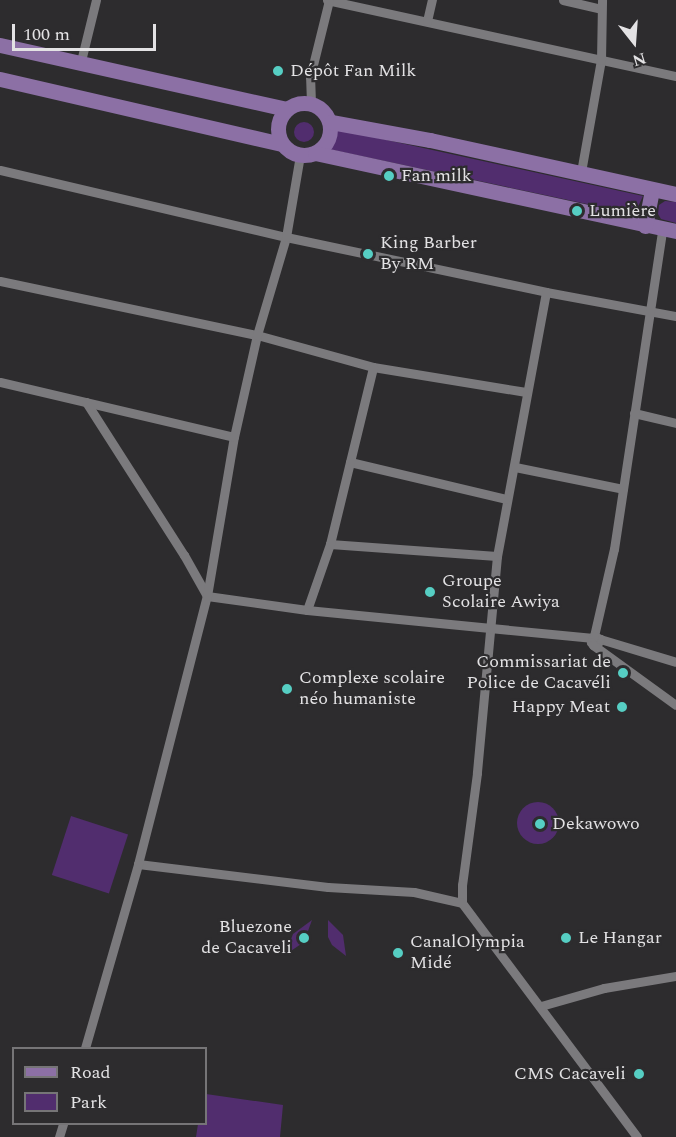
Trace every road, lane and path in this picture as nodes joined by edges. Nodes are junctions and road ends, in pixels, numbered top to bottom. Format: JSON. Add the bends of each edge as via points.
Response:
{"nodes":[{"id":1,"x":96,"y":0,"type":"edge"},
{"id":2,"x":328,"y":0,"type":"edge"},
{"id":3,"x":432,"y":0,"type":"edge"},
{"id":4,"x":563,"y":0,"type":"edge"},
{"id":5,"x":601,"y":5,"type":"edge"},
{"id":6,"x":426,"y":21,"type":"junction"},
{"id":7,"x":0,"y":45,"type":"edge"},
{"id":8,"x":601,"y":60,"type":"junction"},
{"id":9,"x":81,"y":65,"type":"junction"},
{"id":10,"x":676,"y":76,"type":"edge"},
{"id":11,"x":0,"y":80,"type":"edge"},
{"id":12,"x":311,"y":103,"type":"junction"},
{"id":13,"x":286,"y":109,"type":"junction"},
{"id":14,"x":331,"y":122,"type":"junction"},
{"id":15,"x":282,"y":144,"type":"junction"},
{"id":16,"x":307,"y":154,"type":"junction"},
{"id":17,"x":0,"y":170,"type":"edge"},
{"id":18,"x":581,"y":172,"type":"junction"},
{"id":19,"x":652,"y":190,"type":"junction"},
{"id":20,"x":676,"y":194,"type":"edge"},
{"id":21,"x":645,"y":226,"type":"junction"},
{"id":22,"x":669,"y":230,"type":"edge"},
{"id":23,"x":286,"y":237,"type":"junction"},
{"id":24,"x":0,"y":281,"type":"edge"},
{"id":25,"x":546,"y":292,"type":"junction"},
{"id":26,"x":648,"y":310,"type":"junction"},
{"id":27,"x":676,"y":316,"type":"edge"},
{"id":28,"x":256,"y":335,"type":"junction"},
{"id":29,"x":373,"y":367,"type":"junction"},
{"id":30,"x":0,"y":382,"type":"edge"},
{"id":31,"x":526,"y":392,"type":"junction"},
{"id":32,"x":86,"y":402,"type":"junction"},
{"id":33,"x":634,"y":413,"type":"junction"},
{"id":34,"x":676,"y":423,"type":"edge"},
{"id":35,"x":234,"y":437,"type":"junction"},
{"id":36,"x":350,"y":462,"type":"junction"},
{"id":37,"x":515,"y":467,"type":"junction"},
{"id":38,"x":623,"y":489,"type":"junction"},
{"id":39,"x":506,"y":499,"type":"junction"},
{"id":40,"x":330,"y":544,"type":"junction"},
{"id":41,"x":497,"y":556,"type":"junction"},
{"id":42,"x":207,"y":596,"type":"junction"},
{"id":43,"x":307,"y":610,"type":"junction"},
{"id":44,"x":492,"y":626,"type":"junction"},
{"id":45,"x":595,"y":639,"type":"junction"},
{"id":46,"x":676,"y":662,"type":"edge"},
{"id":47,"x":676,"y":705,"type":"edge"},
{"id":48,"x":138,"y":864,"type":"junction"},
{"id":49,"x":462,"y":903,"type":"junction"},
{"id":50,"x":676,"y":976,"type":"edge"},
{"id":51,"x":541,"y":1006,"type":"junction"},
{"id":52,"x":86,"y":1047,"type":"edge"},
{"id":53,"x":637,"y":1137,"type":"edge"}],
"edges":[{"from":1,"to":9,"type":"street"},
{"from":2,"to":6,"type":"street"},
{"from":2,"to":12,"type":"street","via":[[310,77]]},
{"from":3,"to":6,"type":"street"},
{"from":4,"to":5,"type":"street"},
{"from":5,"to":8,"type":"street"},
{"from":6,"to":8,"type":"street"},
{"from":7,"to":9,"type":"main road"},
{"from":8,"to":10,"type":"street"},
{"from":8,"to":18,"type":"street"},
{"from":9,"to":13,"type":"main road"},
{"from":11,"to":15,"type":"main road"},
{"from":12,"to":13,"type":"main road","via":[[301,102]]},
{"from":12,"to":14,"type":"main road","via":[[323,110]]},
{"from":13,"to":15,"type":"main road","via":[[278,129]]},
{"from":14,"to":16,"type":"main road","via":[[328,140]]},
{"from":14,"to":18,"type":"main road"},
{"from":15,"to":16,"type":"main road"},
{"from":16,"to":21,"type":"main road"},
{"from":16,"to":23,"type":"street"},
{"from":17,"to":23,"type":"street"},
{"from":18,"to":19,"type":"main road"},
{"from":19,"to":20,"type":"main road"},
{"from":19,"to":21,"type":"main road"},
{"from":21,"to":22,"type":"main road"},
{"from":22,"to":26,"type":"street"},
{"from":23,"to":25,"type":"street"},
{"from":23,"to":28,"type":"street"},
{"from":24,"to":28,"type":"street"},
{"from":25,"to":26,"type":"street"},
{"from":25,"to":31,"type":"street"},
{"from":26,"to":27,"type":"street"},
{"from":26,"to":33,"type":"street"},
{"from":28,"to":29,"type":"street"},
{"from":28,"to":35,"type":"street"},
{"from":29,"to":31,"type":"street"},
{"from":29,"to":36,"type":"street"},
{"from":30,"to":32,"type":"street"},
{"from":31,"to":37,"type":"street"},
{"from":32,"to":35,"type":"street"},
{"from":32,"to":42,"type":"street"},
{"from":33,"to":34,"type":"street"},
{"from":33,"to":38,"type":"street"},
{"from":35,"to":42,"type":"street"},
{"from":36,"to":39,"type":"street"},
{"from":36,"to":40,"type":"street"},
{"from":37,"to":38,"type":"street"},
{"from":37,"to":39,"type":"street"},
{"from":38,"to":45,"type":"street"},
{"from":39,"to":41,"type":"street"},
{"from":40,"to":41,"type":"street"},
{"from":40,"to":43,"type":"street"},
{"from":41,"to":44,"type":"street"},
{"from":42,"to":43,"type":"street"},
{"from":42,"to":48,"type":"street"},
{"from":43,"to":44,"type":"street"},
{"from":44,"to":45,"type":"street"},
{"from":44,"to":49,"type":"street"},
{"from":45,"to":46,"type":"street"},
{"from":45,"to":47,"type":"street"},
{"from":48,"to":49,"type":"street","via":[[328,887],[414,892]]},
{"from":48,"to":52,"type":"street"},
{"from":49,"to":51,"type":"street"},
{"from":50,"to":51,"type":"street","via":[[604,988]]},
{"from":51,"to":53,"type":"street"}]}
